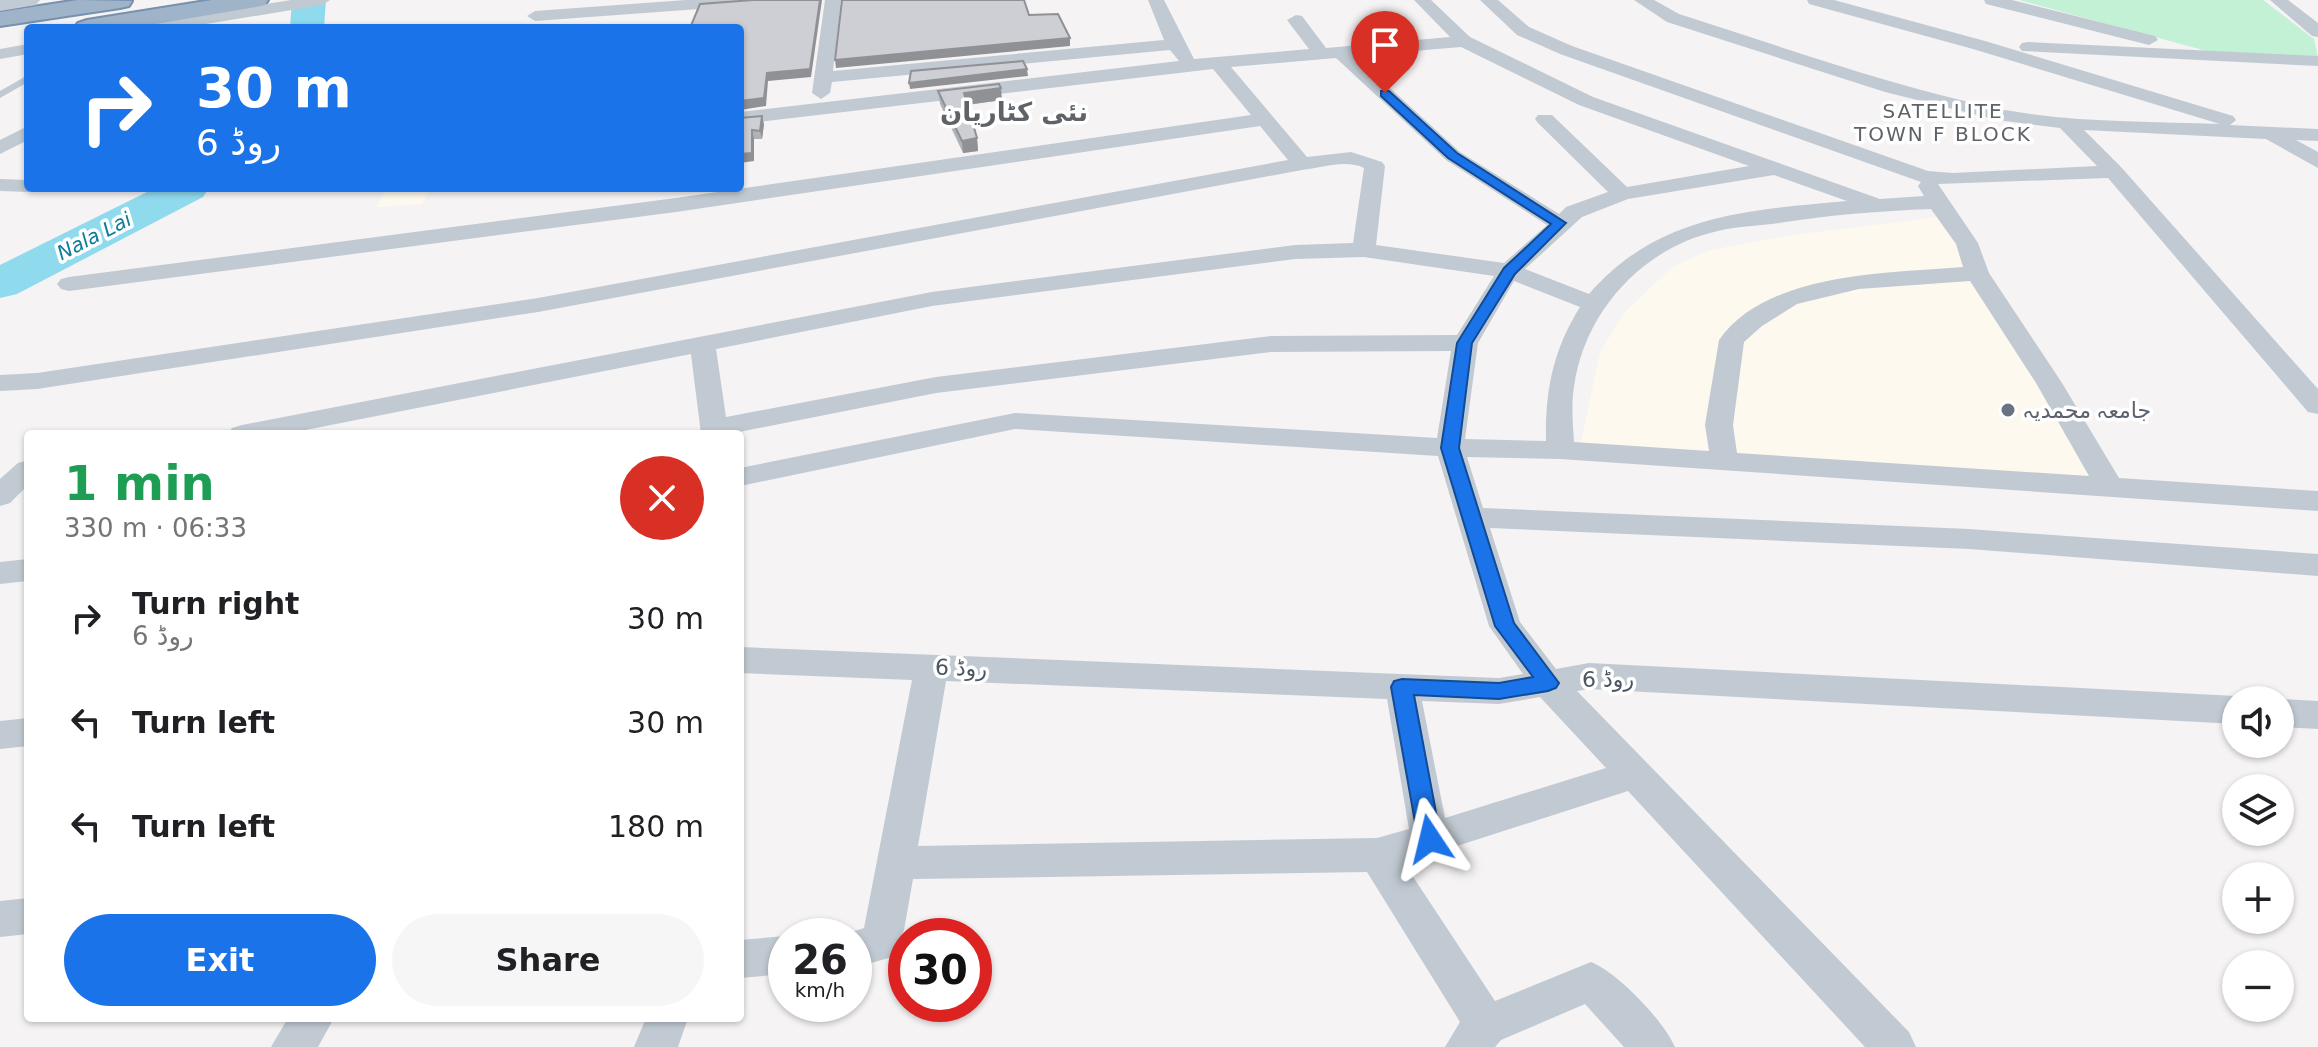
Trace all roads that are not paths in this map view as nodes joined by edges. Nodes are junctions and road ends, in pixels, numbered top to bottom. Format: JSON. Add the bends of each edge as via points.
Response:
{"nodes":[{"id":1,"x":28,"y":0,"type":"edge"},
{"id":2,"x":126,"y":0,"type":"edge"},
{"id":3,"x":256,"y":0,"type":"edge"},
{"id":4,"x":322,"y":0,"type":"edge"},
{"id":5,"x":754,"y":0,"type":"edge"},
{"id":6,"x":833,"y":0,"type":"edge"},
{"id":7,"x":1156,"y":0,"type":"edge"},
{"id":8,"x":1422,"y":0,"type":"edge"},
{"id":9,"x":1488,"y":0,"type":"edge"},
{"id":10,"x":1642,"y":0,"type":"edge"},
{"id":11,"x":1815,"y":0,"type":"edge"},
{"id":12,"x":1992,"y":0,"type":"edge"},
{"id":13,"x":2278,"y":0,"type":"edge"},
{"id":14,"x":0,"y":4,"type":"edge"},
{"id":15,"x":697,"y":5,"type":"junction"},
{"id":16,"x":535,"y":16,"type":"dead end"},
{"id":17,"x":184,"y":17,"type":"junction"},
{"id":18,"x":0,"y":19,"type":"edge"},
{"id":19,"x":1296,"y":20,"type":"dead end"},
{"id":20,"x":122,"y":24,"type":"edge"},
{"id":21,"x":163,"y":24,"type":"edge"},
{"id":22,"x":690,"y":24,"type":"edge"},
{"id":23,"x":2318,"y":32,"type":"edge"},
{"id":24,"x":24,"y":39,"type":"edge"},
{"id":25,"x":1464,"y":41,"type":"junction"},
{"id":26,"x":0,"y":42,"type":"edge"},
{"id":27,"x":1175,"y":44,"type":"junction"},
{"id":28,"x":1979,"y":45,"type":"junction"},
{"id":29,"x":24,"y":50,"type":"edge"},
{"id":30,"x":1330,"y":52,"type":"junction"},
{"id":31,"x":0,"y":54,"type":"edge"},
{"id":32,"x":2210,"y":55,"type":"junction"},
{"id":33,"x":2318,"y":61,"type":"edge"},
{"id":34,"x":1218,"y":63,"type":"junction"},
{"id":35,"x":1192,"y":65,"type":"junction"},
{"id":36,"x":824,"y":77,"type":"junction"},
{"id":37,"x":24,"y":80,"type":"edge"},
{"id":38,"x":0,"y":95,"type":"edge"},
{"id":39,"x":818,"y":108,"type":"junction"},
{"id":40,"x":744,"y":117,"type":"edge"},
{"id":41,"x":1264,"y":119,"type":"junction"},
{"id":42,"x":1545,"y":119,"type":"dead end"},
{"id":43,"x":2066,"y":123,"type":"junction"},
{"id":44,"x":0,"y":130,"type":"edge"},
{"id":45,"x":24,"y":131,"type":"edge"},
{"id":46,"x":2262,"y":131,"type":"junction"},
{"id":47,"x":24,"y":133,"type":"edge"},
{"id":48,"x":2318,"y":135,"type":"edge"},
{"id":49,"x":0,"y":148,"type":"edge"},
{"id":50,"x":2318,"y":162,"type":"edge"},
{"id":51,"x":1302,"y":164,"type":"junction"},
{"id":52,"x":1773,"y":169,"type":"junction"},
{"id":53,"x":2114,"y":171,"type":"junction"},
{"id":54,"x":1925,"y":177,"type":"junction"},
{"id":55,"x":0,"y":185,"type":"edge"},
{"id":56,"x":24,"y":186,"type":"edge"},
{"id":57,"x":1622,"y":194,"type":"junction"},
{"id":58,"x":1937,"y":202,"type":"junction"},
{"id":59,"x":1875,"y":204,"type":"junction"},
{"id":60,"x":1559,"y":223,"type":"junction"},
{"id":61,"x":1364,"y":250,"type":"junction"},
{"id":62,"x":1509,"y":271,"type":"junction"},
{"id":63,"x":1977,"y":273,"type":"junction"},
{"id":64,"x":69,"y":284,"type":"dead end"},
{"id":65,"x":1593,"y":304,"type":"junction"},
{"id":66,"x":1465,"y":343,"type":"junction"},
{"id":67,"x":703,"y":344,"type":"junction"},
{"id":68,"x":0,"y":383,"type":"edge"},
{"id":69,"x":2318,"y":406,"type":"edge"},
{"id":70,"x":262,"y":430,"type":"edge"},
{"id":71,"x":715,"y":430,"type":"edge"},
{"id":72,"x":720,"y":430,"type":"edge"},
{"id":73,"x":1450,"y":448,"type":"junction"},
{"id":74,"x":1560,"y":450,"type":"junction"},
{"id":75,"x":1724,"y":461,"type":"junction"},
{"id":76,"x":24,"y":468,"type":"edge"},
{"id":77,"x":0,"y":469,"type":"edge"},
{"id":78,"x":24,"y":472,"type":"edge"},
{"id":79,"x":744,"y":476,"type":"edge"},
{"id":80,"x":2109,"y":485,"type":"junction"},
{"id":81,"x":0,"y":496,"type":"edge"},
{"id":82,"x":2318,"y":501,"type":"edge"},
{"id":83,"x":1471,"y":517,"type":"junction"},
{"id":84,"x":2318,"y":565,"type":"edge"},
{"id":85,"x":24,"y":570,"type":"edge"},
{"id":86,"x":0,"y":573,"type":"edge"},
{"id":87,"x":744,"y":660,"type":"edge"},
{"id":88,"x":931,"y":667,"type":"junction"},
{"id":89,"x":1548,"y":683,"type":"junction"},
{"id":90,"x":1402,"y":687,"type":"junction"},
{"id":91,"x":2222,"y":709,"type":"edge"},
{"id":92,"x":2294,"y":714,"type":"edge"},
{"id":93,"x":2318,"y":715,"type":"edge"},
{"id":94,"x":24,"y":732,"type":"edge"},
{"id":95,"x":0,"y":735,"type":"edge"},
{"id":96,"x":1636,"y":774,"type":"junction"},
{"id":97,"x":1430,"y":839,"type":"junction"},
{"id":98,"x":1377,"y":855,"type":"junction"},
{"id":99,"x":896,"y":863,"type":"junction"},
{"id":100,"x":24,"y":916,"type":"edge"},
{"id":101,"x":0,"y":919,"type":"edge"},
{"id":102,"x":872,"y":945,"type":"edge"},
{"id":103,"x":768,"y":957,"type":"edge"},
{"id":104,"x":744,"y":959,"type":"edge"},
{"id":105,"x":310,"y":1022,"type":"edge"},
{"id":106,"x":665,"y":1022,"type":"edge"},
{"id":107,"x":1477,"y":1036,"type":"edge"},
{"id":108,"x":293,"y":1047,"type":"edge"},
{"id":109,"x":656,"y":1047,"type":"edge"},
{"id":110,"x":1653,"y":1047,"type":"edge"},
{"id":111,"x":1894,"y":1047,"type":"edge"}],
"edges":[{"from":1,"to":14,"type":"main road"},
{"from":2,"to":18,"type":"highway"},
{"from":3,"to":17,"type":"highway"},
{"from":4,"to":17,"type":"street"},
{"from":5,"to":15,"type":"street"},
{"from":6,"to":36,"type":"street"},
{"from":7,"to":27,"type":"street"},
{"from":8,"to":25,"type":"street"},
{"from":9,"to":54,"type":"street","via":[[1523,31],[1566,50]]},
{"from":10,"to":43,"type":"street","via":[[1673,18],[1892,88],[1997,114]]},
{"from":11,"to":28,"type":"street"},
{"from":12,"to":32,"type":"street"},
{"from":13,"to":23,"type":"street"},
{"from":15,"to":16,"type":"street"},
{"from":15,"to":22,"type":"street"},
{"from":17,"to":20,"type":"highway"},
{"from":17,"to":21,"type":"street"},
{"from":19,"to":30,"type":"street"},
{"from":24,"to":26,"type":"highway"},
{"from":25,"to":30,"type":"street"},
{"from":25,"to":52,"type":"street","via":[[1586,101]]},
{"from":27,"to":35,"type":"street"},
{"from":27,"to":36,"type":"street"},
{"from":28,"to":32,"type":"street"},
{"from":28,"to":46,"type":"street"},
{"from":29,"to":31,"type":"street"},
{"from":30,"to":34,"type":"street"},
{"from":30,"to":60,"type":"street","via":[[1453,156]]},
{"from":32,"to":33,"type":"street"},
{"from":34,"to":35,"type":"street"},
{"from":34,"to":41,"type":"street"},
{"from":35,"to":39,"type":"street"},
{"from":36,"to":39,"type":"street"},
{"from":37,"to":38,"type":"lane"},
{"from":39,"to":40,"type":"street"},
{"from":41,"to":51,"type":"street"},
{"from":41,"to":64,"type":"street","via":[[661,207]]},
{"from":42,"to":57,"type":"street"},
{"from":43,"to":46,"type":"street"},
{"from":43,"to":53,"type":"street"},
{"from":44,"to":45,"type":"street"},
{"from":46,"to":48,"type":"street"},
{"from":46,"to":50,"type":"street"},
{"from":47,"to":49,"type":"street"},
{"from":51,"to":61,"type":"street","via":[[1357,159],[1375,166]]},
{"from":51,"to":68,"type":"street","via":[[538,305]]},
{"from":52,"to":57,"type":"street"},
{"from":52,"to":59,"type":"street"},
{"from":53,"to":54,"type":"street"},
{"from":53,"to":69,"type":"street"},
{"from":54,"to":58,"type":"street"},
{"from":55,"to":56,"type":"street"},
{"from":57,"to":60,"type":"street"},
{"from":58,"to":59,"type":"street"},
{"from":58,"to":63,"type":"street","via":[[1967,243]]},
{"from":59,"to":65,"type":"street","via":[[1711,226],[1657,245],[1616,275]]},
{"from":60,"to":62,"type":"street"},
{"from":61,"to":62,"type":"street"},
{"from":61,"to":67,"type":"street","via":[[1295,252],[932,299]]},
{"from":62,"to":65,"type":"street"},
{"from":62,"to":66,"type":"street"},
{"from":63,"to":75,"type":"street","via":[[1859,282],[1789,299],[1753,321],[1732,340],[1719,425]]},
{"from":63,"to":80,"type":"street"},
{"from":65,"to":74,"type":"street","via":[[1560,383]]},
{"from":66,"to":72,"type":"street","via":[[1256,345],[936,385]]},
{"from":66,"to":73,"type":"street"},
{"from":67,"to":70,"type":"street"},
{"from":67,"to":71,"type":"street"},
{"from":73,"to":74,"type":"street"},
{"from":73,"to":79,"type":"street","via":[[1015,421]]},
{"from":73,"to":83,"type":"street"},
{"from":74,"to":75,"type":"street"},
{"from":75,"to":80,"type":"street"},
{"from":76,"to":77,"type":"street"},
{"from":78,"to":81,"type":"street"},
{"from":80,"to":82,"type":"street"},
{"from":83,"to":84,"type":"street","via":[[1969,539]]},
{"from":83,"to":89,"type":"street","via":[[1505,626]]},
{"from":85,"to":86,"type":"street"},
{"from":87,"to":88,"type":"street","name":"روڈ 6"},
{"from":88,"to":90,"type":"street","name":"روڈ 6"},
{"from":88,"to":99,"type":"street"},
{"from":89,"to":90,"type":"street","name":"روڈ 6","via":[[1499,691]]},
{"from":89,"to":91,"type":"street","name":"روڈ 6","via":[[1589,676]]},
{"from":89,"to":96,"type":"street"},
{"from":90,"to":97,"type":"street"},
{"from":92,"to":93,"type":"street"},
{"from":94,"to":95,"type":"street"},
{"from":96,"to":97,"type":"street"},
{"from":96,"to":111,"type":"street"},
{"from":97,"to":98,"type":"street"},
{"from":98,"to":99,"type":"street"},
{"from":98,"to":107,"type":"street"},
{"from":99,"to":102,"type":"street","via":[[884,930]]},
{"from":100,"to":101,"type":"street"},
{"from":103,"to":104,"type":"street"},
{"from":105,"to":108,"type":"street"},
{"from":106,"to":109,"type":"street"},
{"from":107,"to":110,"type":"street","via":[[1591,981]]}]}
